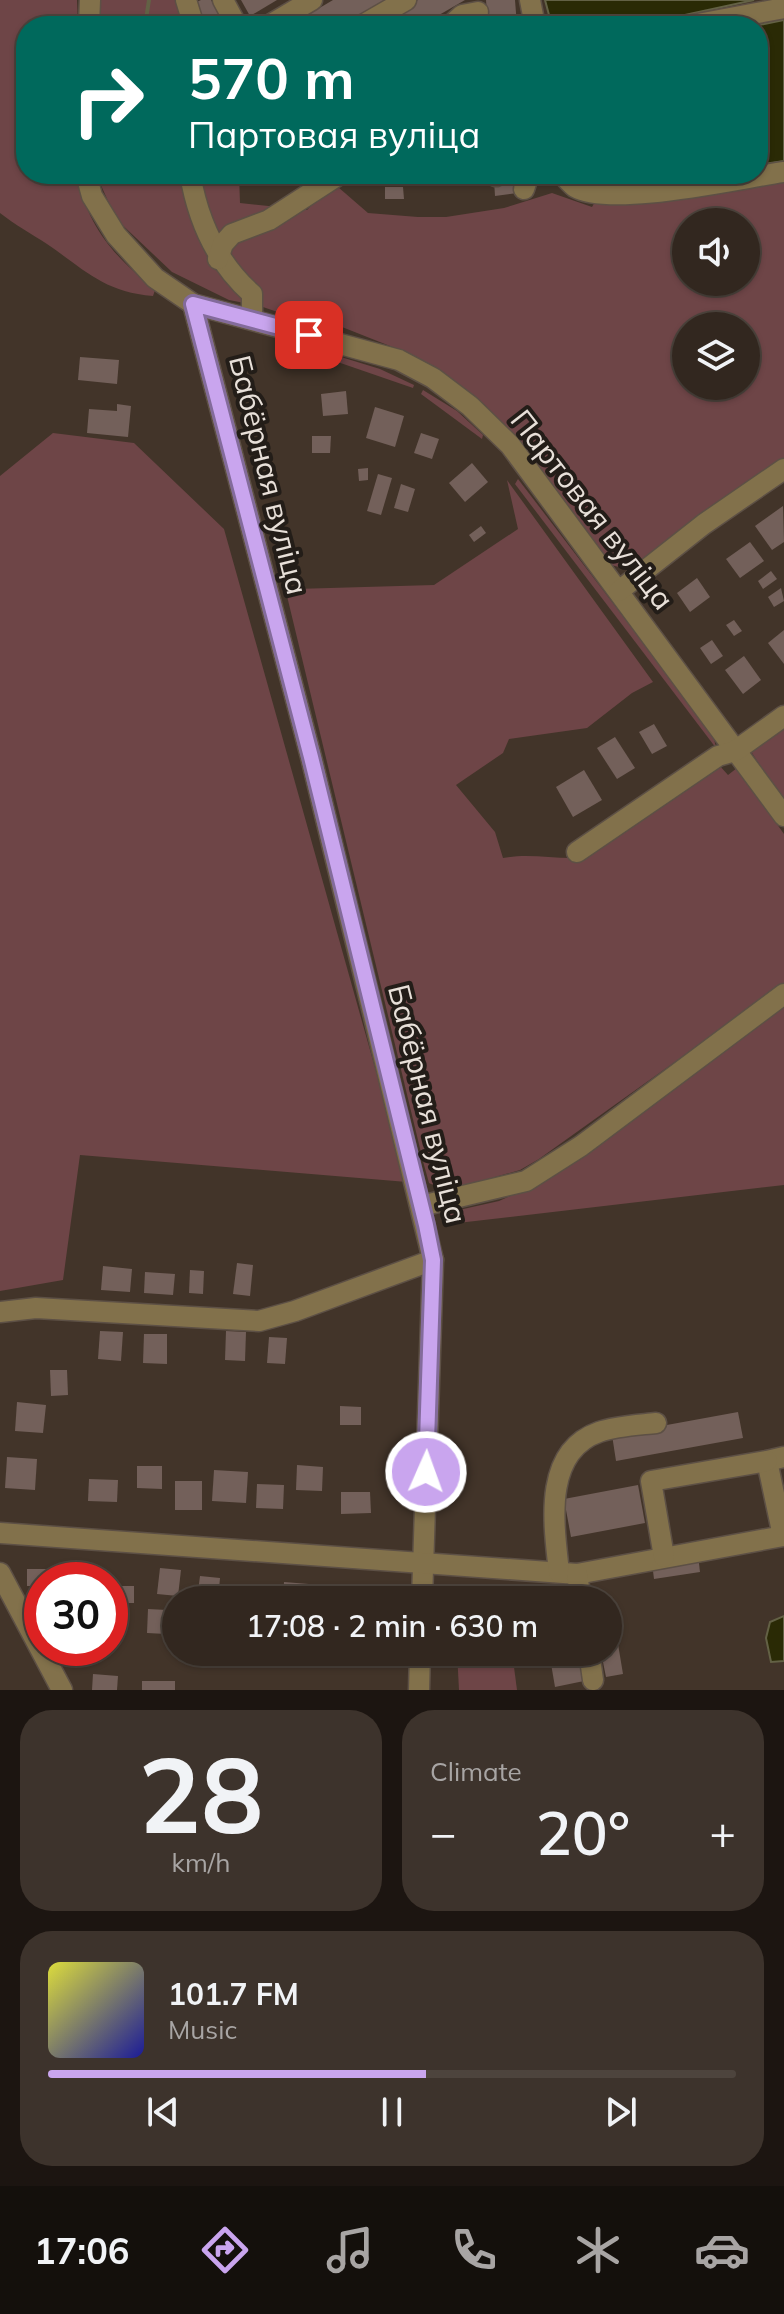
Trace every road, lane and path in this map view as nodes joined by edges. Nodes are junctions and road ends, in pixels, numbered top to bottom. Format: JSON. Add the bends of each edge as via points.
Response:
{"nodes":[{"id":1,"x":312,"y":0,"type":"edge"},
{"id":2,"x":406,"y":0,"type":"edge"},
{"id":3,"x":784,"y":8,"type":"edge"},
{"id":4,"x":285,"y":16,"type":"edge"},
{"id":5,"x":378,"y":16,"type":"edge"},
{"id":6,"x":741,"y":16,"type":"edge"},
{"id":7,"x":89,"y":184,"type":"edge"},
{"id":8,"x":192,"y":184,"type":"edge"},
{"id":9,"x":325,"y":184,"type":"edge"},
{"id":10,"x":572,"y":184,"type":"edge"},
{"id":11,"x":708,"y":184,"type":"edge"},
{"id":12,"x":218,"y":259,"type":"junction"},
{"id":13,"x":193,"y":304,"type":"junction"},
{"id":14,"x":252,"y":319,"type":"junction"},
{"id":15,"x":784,"y":469,"type":"edge"},
{"id":16,"x":619,"y":591,"type":"junction"},
{"id":17,"x":784,"y":716,"type":"edge"},
{"id":18,"x":735,"y":751,"type":"junction"},
{"id":19,"x":784,"y":816,"type":"edge"},
{"id":20,"x":577,"y":852,"type":"dead end"},
{"id":21,"x":784,"y":994,"type":"edge"},
{"id":22,"x":421,"y":1206,"type":"junction"},
{"id":23,"x":433,"y":1260,"type":"junction"},
{"id":24,"x":0,"y":1312,"type":"edge"},
{"id":25,"x":656,"y":1423,"type":"dead end"},
{"id":26,"x":775,"y":1459,"type":"edge"},
{"id":27,"x":0,"y":1533,"type":"edge"},
{"id":28,"x":664,"y":1557,"type":"junction"},
{"id":29,"x":423,"y":1563,"type":"junction"},
{"id":30,"x":0,"y":1573,"type":"edge"},
{"id":31,"x":568,"y":1573,"type":"junction"},
{"id":32,"x":422,"y":1586,"type":"edge"},
{"id":33,"x":574,"y":1586,"type":"edge"},
{"id":34,"x":420,"y":1666,"type":"edge"},
{"id":35,"x":591,"y":1666,"type":"edge"},
{"id":36,"x":593,"y":1680,"type":"dead end"},
{"id":37,"x":62,"y":1690,"type":"edge"},
{"id":38,"x":419,"y":1690,"type":"edge"}],
"edges":[{"from":1,"to":4,"type":"street"},
{"from":2,"to":5,"type":"street"},
{"from":3,"to":6,"type":"street"},
{"from":7,"to":13,"type":"street","via":[[116,235],[155,278]]},
{"from":8,"to":12,"type":"street"},
{"from":9,"to":12,"type":"street","via":[[269,220],[232,234]]},
{"from":10,"to":11,"type":"street","via":[[609,194]]},
{"from":12,"to":14,"type":"street","via":[[252,294]]},
{"from":13,"to":14,"type":"street","name":"Партовая вуліца"},
{"from":13,"to":22,"type":"street","name":"Бабёрная вуліца"},
{"from":14,"to":16,"type":"street","name":"Партовая вуліца","via":[[399,360],[433,378],[510,445]]},
{"from":15,"to":16,"type":"street"},
{"from":16,"to":18,"type":"street","name":"Партовая вуліца"},
{"from":17,"to":18,"type":"street"},
{"from":18,"to":19,"type":"street","name":"Партовая вуліца"},
{"from":18,"to":20,"type":"street","via":[[718,756]]},
{"from":21,"to":22,"type":"street","via":[[526,1181]]},
{"from":22,"to":23,"type":"street","name":"Бабёрная вуліца"},
{"from":23,"to":24,"type":"street","via":[[259,1321],[36,1308]]},
{"from":23,"to":29,"type":"street","name":"Бабёрная вуліца"},
{"from":25,"to":31,"type":"street","via":[[600,1432],[566,1460],[553,1509]]},
{"from":26,"to":28,"type":"street","via":[[783,1536]]},
{"from":26,"to":28,"type":"street","via":[[651,1481]]},
{"from":27,"to":29,"type":"street"},
{"from":28,"to":31,"type":"street"},
{"from":29,"to":31,"type":"street"},
{"from":29,"to":32,"type":"street","name":"Бабёрная вуліца"},
{"from":30,"to":37,"type":"street"},
{"from":31,"to":33,"type":"street"},
{"from":34,"to":38,"type":"street"},
{"from":35,"to":36,"type":"street"}]}
